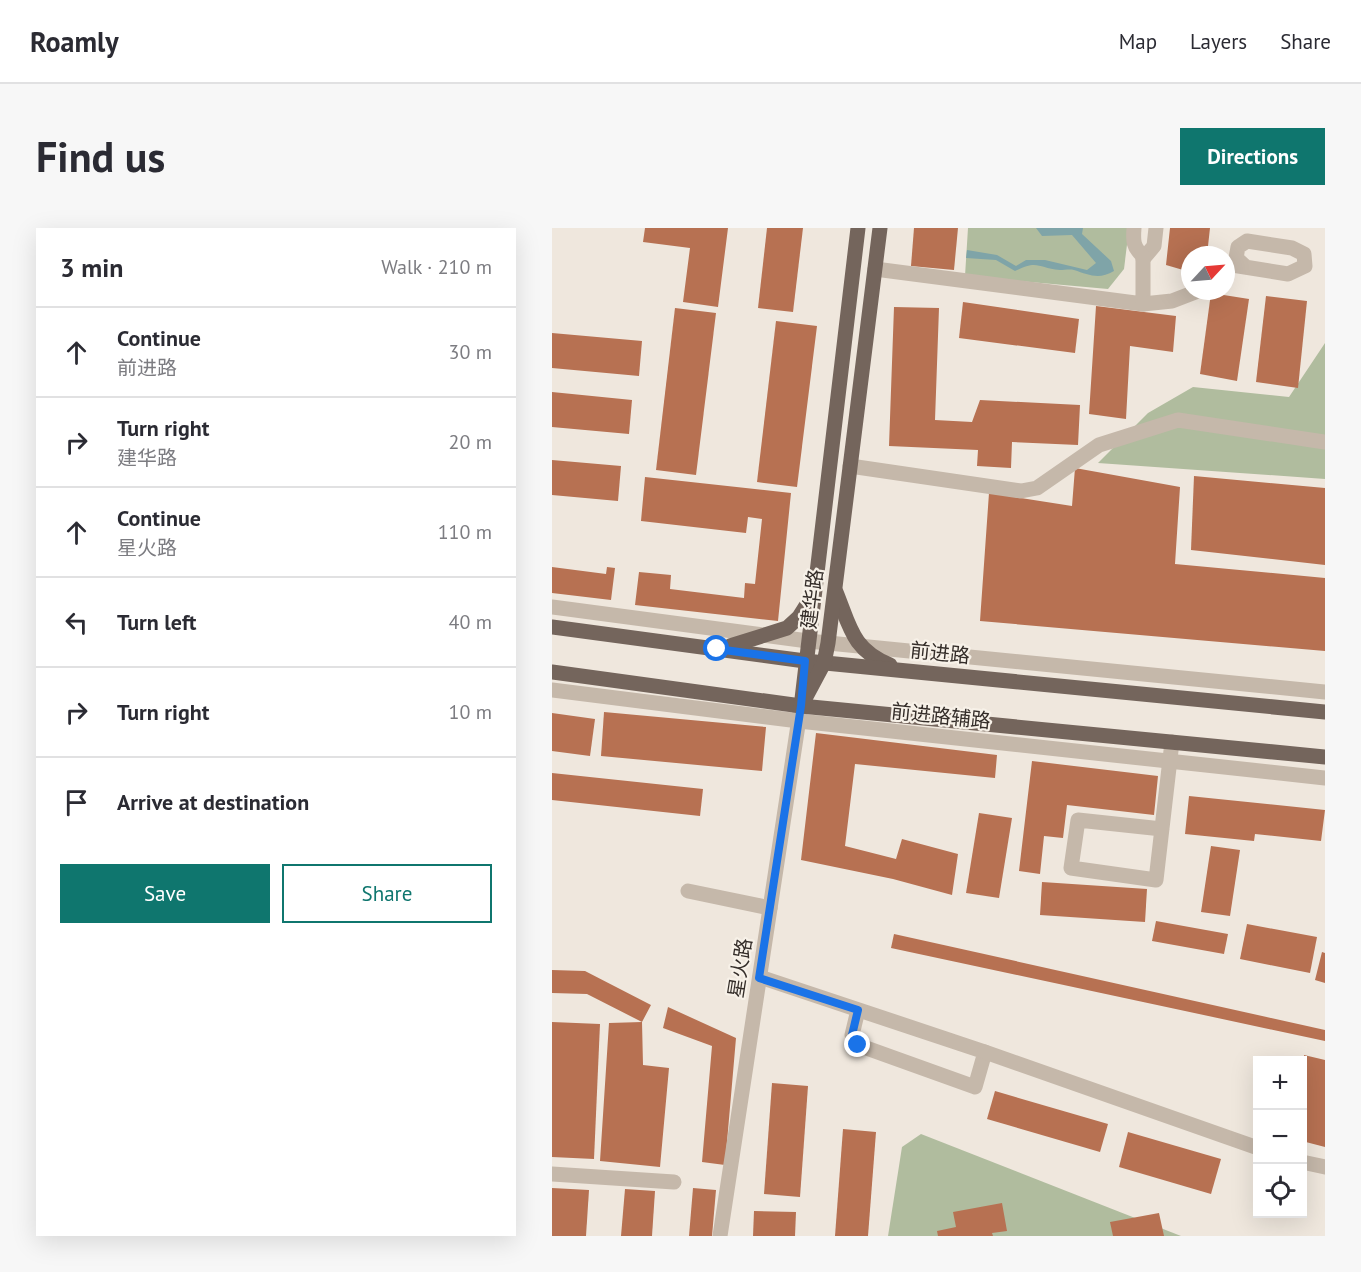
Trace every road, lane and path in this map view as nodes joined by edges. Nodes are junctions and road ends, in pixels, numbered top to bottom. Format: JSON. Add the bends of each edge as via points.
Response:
{"nodes":[{"id":1,"x":858,"y":228,"type":"edge"},
{"id":2,"x":880,"y":228,"type":"edge"},
{"id":3,"x":1134,"y":228,"type":"edge"},
{"id":4,"x":1156,"y":228,"type":"edge"},
{"id":5,"x":1143,"y":259,"type":"junction"},
{"id":6,"x":1235,"y":265,"type":"edge"},
{"id":7,"x":1246,"y":267,"type":"dead end"},
{"id":8,"x":875,"y":269,"type":"junction"},
{"id":9,"x":1181,"y":298,"type":"edge"},
{"id":10,"x":1143,"y":304,"type":"junction"},
{"id":11,"x":1325,"y":442,"type":"edge"},
{"id":12,"x":850,"y":466,"type":"junction"},
{"id":13,"x":834,"y":589,"type":"junction"},
{"id":14,"x":814,"y":593,"type":"junction"},
{"id":15,"x":552,"y":607,"type":"edge"},
{"id":16,"x":552,"y":627,"type":"edge"},
{"id":17,"x":766,"y":635,"type":"junction"},
{"id":18,"x":808,"y":641,"type":"junction"},
{"id":19,"x":828,"y":643,"type":"junction"},
{"id":20,"x":859,"y":646,"type":"junction"},
{"id":21,"x":717,"y":649,"type":"junction"},
{"id":22,"x":805,"y":661,"type":"junction"},
{"id":23,"x":824,"y":663,"type":"junction"},
{"id":24,"x":907,"y":671,"type":"junction"},
{"id":25,"x":552,"y":672,"type":"edge"},
{"id":26,"x":552,"y":690,"type":"edge"},
{"id":27,"x":1325,"y":692,"type":"edge"},
{"id":28,"x":1325,"y":712,"type":"edge"},
{"id":29,"x":800,"y":713,"type":"junction"},
{"id":30,"x":1172,"y":742,"type":"junction"},
{"id":31,"x":1325,"y":757,"type":"edge"},
{"id":32,"x":1170,"y":762,"type":"junction"},
{"id":33,"x":1325,"y":778,"type":"edge"},
{"id":34,"x":1162,"y":829,"type":"junction"},
{"id":35,"x":688,"y":891,"type":"dead end"},
{"id":36,"x":770,"y":908,"type":"junction"},
{"id":37,"x":759,"y":978,"type":"junction"},
{"id":38,"x":858,"y":1010,"type":"junction"},
{"id":39,"x":985,"y":1052,"type":"junction"},
{"id":40,"x":1253,"y":1147,"type":"edge"},
{"id":41,"x":1307,"y":1163,"type":"edge"},
{"id":42,"x":1325,"y":1167,"type":"edge"},
{"id":43,"x":552,"y":1174,"type":"edge"},
{"id":44,"x":674,"y":1182,"type":"dead end"},
{"id":45,"x":720,"y":1236,"type":"edge"}],
"edges":[{"from":1,"to":14,"type":"main road","name":"建华路"},
{"from":2,"to":8,"type":"main road","name":"建华路"},
{"from":3,"to":5,"type":"street","via":[[1133,240]]},
{"from":4,"to":5,"type":"street","via":[[1154,246]]},
{"from":5,"to":10,"type":"street"},
{"from":6,"to":7,"type":"street"},
{"from":8,"to":10,"type":"street"},
{"from":8,"to":12,"type":"main road","name":"建华路"},
{"from":9,"to":10,"type":"street"},
{"from":11,"to":12,"type":"street","via":[[1178,420],[1099,445],[1037,488],[1021,491]]},
{"from":12,"to":13,"type":"main road","name":"建华路"},
{"from":13,"to":19,"type":"main road","name":"建华路"},
{"from":13,"to":20,"type":"main road"},
{"from":14,"to":17,"type":"main road","via":[[787,628]]},
{"from":14,"to":18,"type":"main road","name":"建华路"},
{"from":15,"to":17,"type":"street"},
{"from":16,"to":21,"type":"main road","name":"前进路"},
{"from":17,"to":18,"type":"street"},
{"from":17,"to":21,"type":"main road"},
{"from":18,"to":19,"type":"street"},
{"from":18,"to":22,"type":"main road","name":"建华路"},
{"from":19,"to":20,"type":"street"},
{"from":19,"to":23,"type":"main road","name":"建华路"},
{"from":20,"to":24,"type":"main road","via":[[876,659]]},
{"from":20,"to":27,"type":"street"},
{"from":21,"to":22,"type":"main road","name":"前进路"},
{"from":22,"to":23,"type":"main road","name":"前进路"},
{"from":22,"to":29,"type":"main road","name":"建华路"},
{"from":23,"to":24,"type":"main road","name":"前进路"},
{"from":23,"to":29,"type":"main road","name":"建华路"},
{"from":24,"to":28,"type":"main road","name":"前进路"},
{"from":25,"to":29,"type":"main road"},
{"from":26,"to":29,"type":"street","name":"前进路辅路"},
{"from":29,"to":30,"type":"main road"},
{"from":29,"to":32,"type":"street","name":"前进路辅路"},
{"from":29,"to":36,"type":"street","name":"星火路"},
{"from":30,"to":31,"type":"main road"},
{"from":30,"to":32,"type":"street"},
{"from":32,"to":33,"type":"street","name":"前进路辅路"},
{"from":32,"to":34,"type":"street"},
{"from":34,"to":34,"type":"street","via":[[1156,880],[1071,868],[1078,820]]},
{"from":35,"to":36,"type":"street"},
{"from":36,"to":37,"type":"street","name":"星火路"},
{"from":37,"to":38,"type":"street"},
{"from":37,"to":45,"type":"street","name":"星火路"},
{"from":38,"to":39,"type":"street"},
{"from":38,"to":39,"type":"street","via":[[852,1035],[858,1045],[975,1087]]},
{"from":39,"to":40,"type":"street"},
{"from":41,"to":42,"type":"street"},
{"from":43,"to":44,"type":"street"}]}
